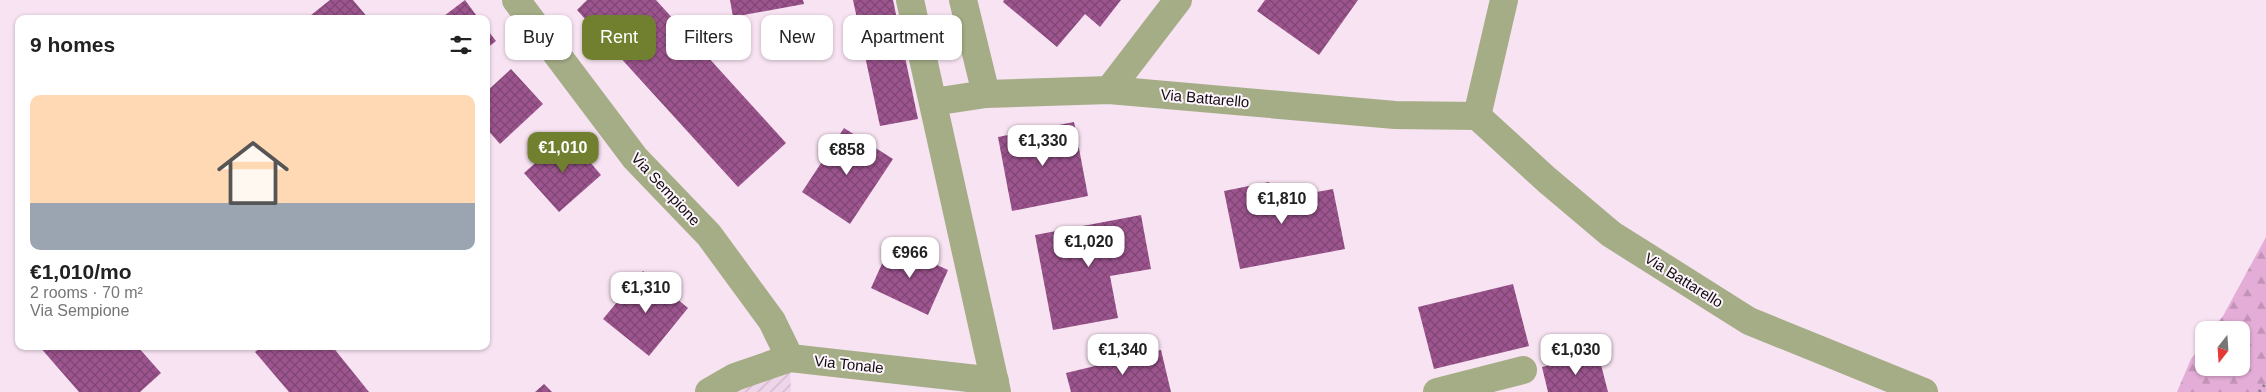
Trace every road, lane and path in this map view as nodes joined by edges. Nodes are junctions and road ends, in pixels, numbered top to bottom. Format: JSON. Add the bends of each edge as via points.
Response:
{"nodes":[{"id":1,"x":516,"y":0,"type":"edge"},
{"id":2,"x":910,"y":0,"type":"edge"},
{"id":3,"x":964,"y":0,"type":"edge"},
{"id":4,"x":1178,"y":0,"type":"edge"},
{"id":5,"x":1504,"y":0,"type":"edge"},
{"id":6,"x":1109,"y":90,"type":"junction"},
{"id":7,"x":986,"y":94,"type":"junction"},
{"id":8,"x":933,"y":102,"type":"junction"},
{"id":9,"x":1477,"y":116,"type":"junction"},
{"id":10,"x":790,"y":358,"type":"junction"},
{"id":11,"x":1523,"y":370,"type":"dead end"},
{"id":12,"x":2266,"y":383,"type":"edge"},
{"id":13,"x":996,"y":386,"type":"edge"},
{"id":14,"x":709,"y":392,"type":"edge"},
{"id":15,"x":1437,"y":392,"type":"edge"},
{"id":16,"x":1924,"y":392,"type":"edge"},
{"id":17,"x":2259,"y":392,"type":"edge"}],
"edges":[{"from":1,"to":10,"type":"street","name":"Via Sempione","via":[[636,158],[709,235],[772,321]]},
{"from":2,"to":8,"type":"street"},
{"from":3,"to":7,"type":"street"},
{"from":4,"to":6,"type":"street"},
{"from":5,"to":9,"type":"street"},
{"from":6,"to":7,"type":"street","name":"Via Battarello"},
{"from":6,"to":9,"type":"street","name":"Via Battarello","via":[[1395,115]]},
{"from":7,"to":8,"type":"street","name":"Via Battarello"},
{"from":8,"to":13,"type":"street"},
{"from":9,"to":16,"type":"street","name":"Via Battarello","via":[[1611,234],[1749,320]]},
{"from":10,"to":13,"type":"street","name":"Via Tonale"},
{"from":10,"to":14,"type":"street","name":"Via Tonale","via":[[735,377]]},
{"from":11,"to":15,"type":"street"},
{"from":12,"to":17,"type":"path"}]}
